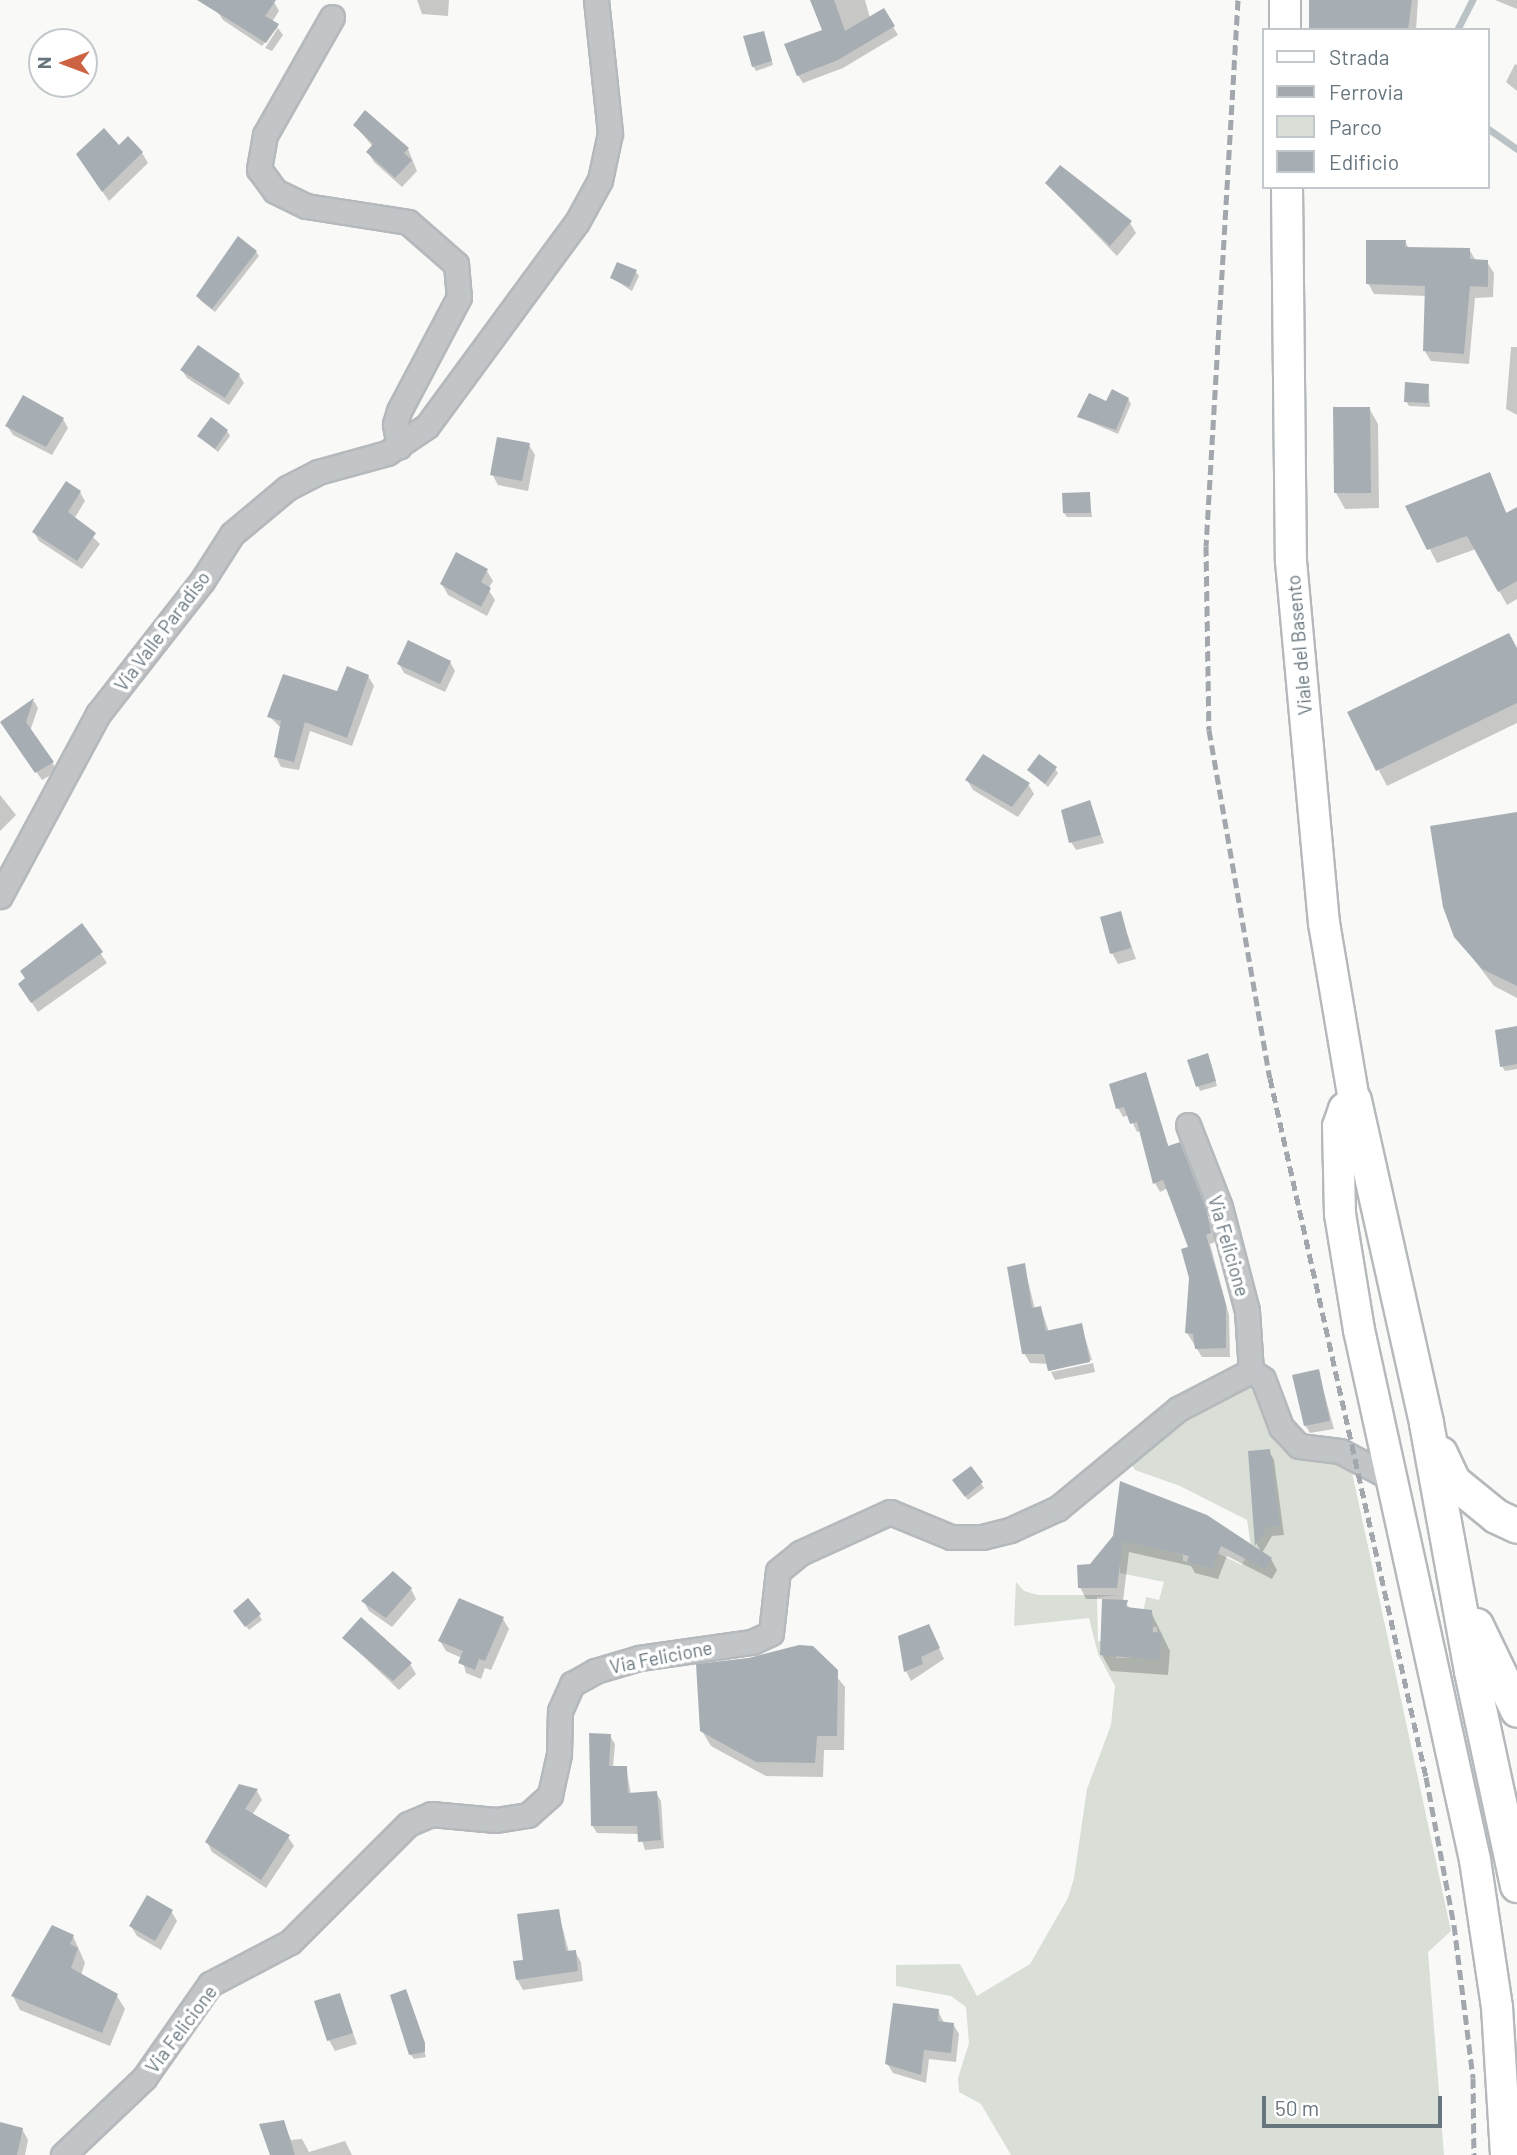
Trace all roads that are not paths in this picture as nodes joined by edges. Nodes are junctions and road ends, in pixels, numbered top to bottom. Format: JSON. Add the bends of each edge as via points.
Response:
{"nodes":[{"id":1,"x":596,"y":0,"type":"edge"},
{"id":2,"x":1285,"y":0,"type":"edge"},
{"id":3,"x":332,"y":17,"type":"dead end"},
{"id":4,"x":1285,"y":28,"type":"edge"},
{"id":5,"x":1287,"y":189,"type":"edge"},
{"id":6,"x":399,"y":447,"type":"junction"},
{"id":7,"x":0,"y":896,"type":"edge"},
{"id":8,"x":1354,"y":1100,"type":"junction"},
{"id":9,"x":1188,"y":1125,"type":"dead end"},
{"id":10,"x":1251,"y":1371,"type":"junction"},
{"id":11,"x":1426,"y":1423,"type":"junction"},
{"id":12,"x":1379,"y":1471,"type":"junction"},
{"id":13,"x":1517,"y":1526,"type":"edge"},
{"id":14,"x":1450,"y":1545,"type":"junction"},
{"id":15,"x":1517,"y":1710,"type":"edge"},
{"id":16,"x":1517,"y":1885,"type":"edge"},
{"id":17,"x":63,"y":2155,"type":"edge"},
{"id":18,"x":1506,"y":2155,"type":"edge"}],
"edges":[{"from":1,"to":6,"type":"street","name":"Via Valle Paradiso","via":[[610,133],[600,180],[577,222],[427,426]]},
{"from":2,"to":4,"type":"main road"},
{"from":3,"to":6,"type":"street","via":[[265,135],[259,169],[275,191],[306,206],[408,222],[456,264],[459,297],[399,411],[395,424]]},
{"from":5,"to":8,"type":"main road","name":"Viale del Basento","via":[[1291,554],[1324,923]]},
{"from":6,"to":7,"type":"street","name":"Via Valle Paradiso","via":[[318,472],[287,488],[232,534],[202,581],[98,714]]},
{"from":8,"to":11,"type":"highway"},
{"from":8,"to":12,"type":"main road","via":[[1344,1109],[1338,1126],[1340,1213]]},
{"from":9,"to":10,"type":"street","name":"Via Felicione","via":[[1220,1206],[1247,1311]]},
{"from":10,"to":12,"type":"street","via":[[1263,1379],[1282,1427],[1299,1447],[1340,1451]]},
{"from":10,"to":17,"type":"street","name":"Via Felicione","via":[[1178,1409],[1058,1508],[982,1537],[951,1537],[890,1512],[800,1553],[778,1571],[771,1633],[752,1642],[639,1658],[595,1671],[572,1684],[560,1711],[559,1754],[550,1796],[528,1815],[496,1820],[431,1814],[408,1824],[290,1941],[210,1984],[144,2078]]},
{"from":11,"to":13,"type":"highway","via":[[1453,1481],[1496,1516]]},
{"from":11,"to":14,"type":"highway"},
{"from":12,"to":18,"type":"main road","via":[[1475,1860],[1497,2007]]},
{"from":14,"to":15,"type":"highway","via":[[1476,1626]]},
{"from":14,"to":16,"type":"highway","via":[[1471,1671]]}]}
